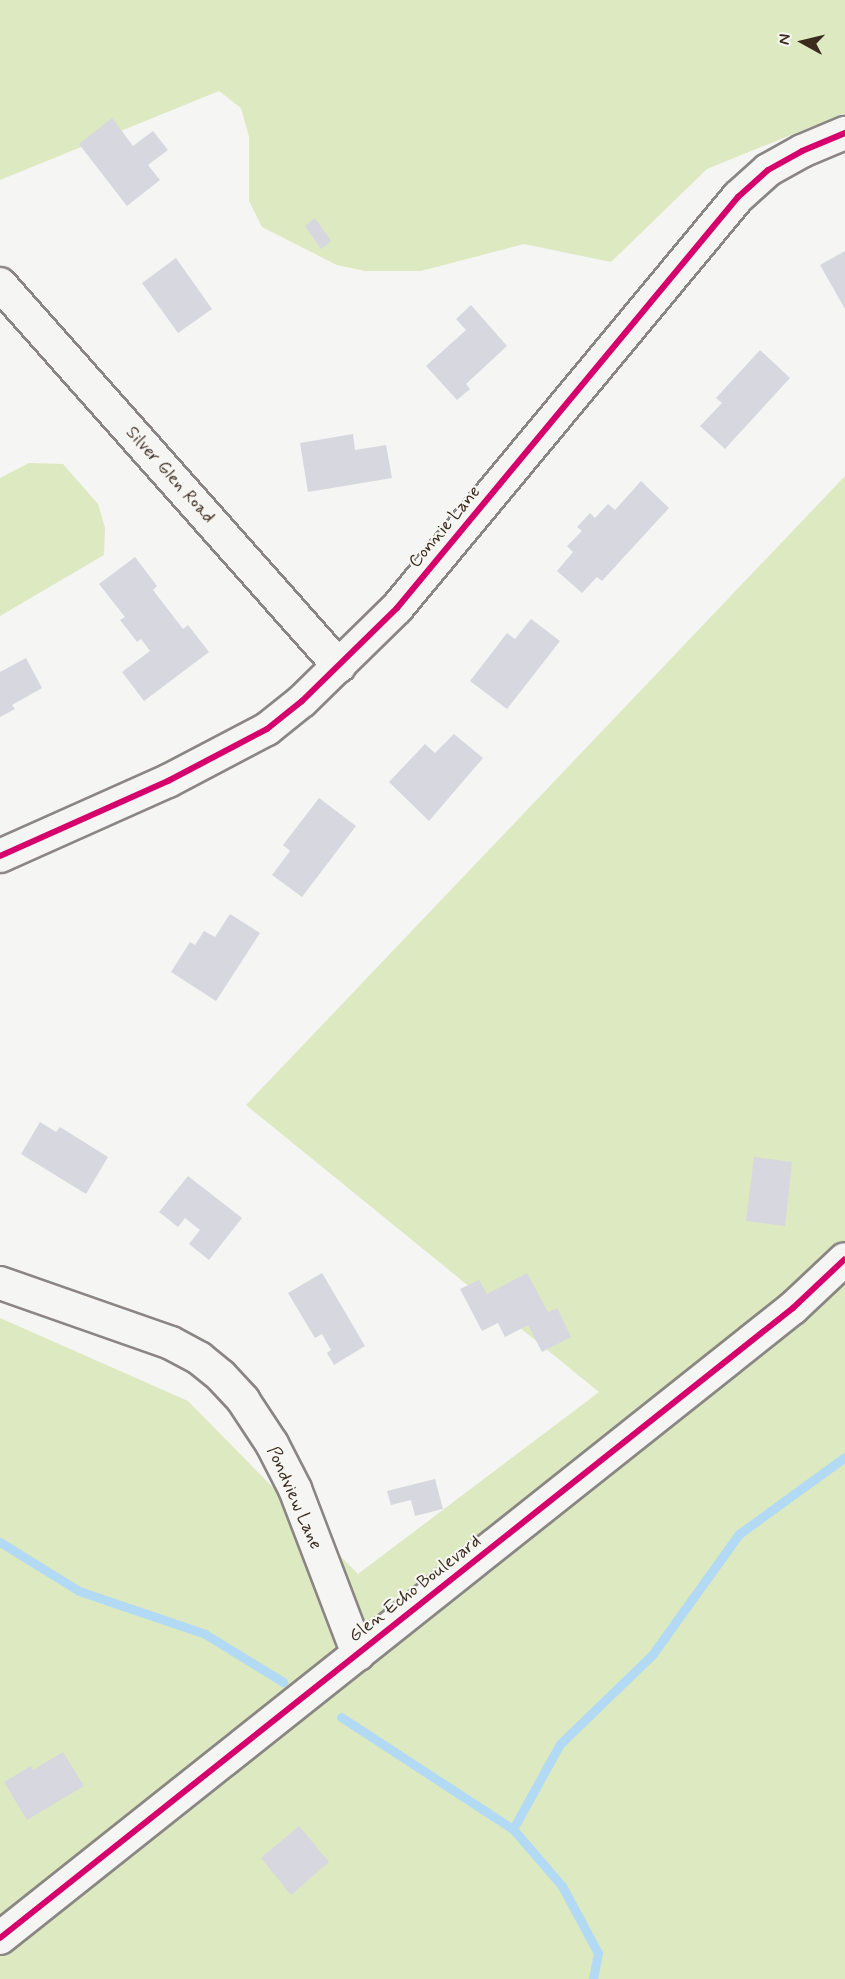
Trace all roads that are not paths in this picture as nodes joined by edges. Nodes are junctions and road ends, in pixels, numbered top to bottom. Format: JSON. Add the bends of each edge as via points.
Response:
{"nodes":[{"id":1,"x":845,"y":133,"type":"edge"},
{"id":2,"x":0,"y":284,"type":"edge"},
{"id":3,"x":339,"y":666,"type":"junction"},
{"id":4,"x":0,"y":856,"type":"edge"},
{"id":5,"x":845,"y":1259,"type":"edge"},
{"id":6,"x":0,"y":1283,"type":"edge"},
{"id":7,"x":358,"y":1654,"type":"junction"},
{"id":8,"x":0,"y":1938,"type":"edge"}],
"edges":[{"from":1,"to":3,"type":"street","name":"Connie Lane","via":[[768,170],[738,197],[397,608]]},
{"from":2,"to":3,"type":"street","name":"Silver Glen Road"},
{"from":3,"to":4,"type":"street","name":"Connie Lane","via":[[267,729],[168,782]]},
{"from":5,"to":7,"type":"street","name":"Glen Echo Boulevard","via":[[793,1308]]},
{"from":6,"to":7,"type":"street","name":"Pondview Lane","via":[[171,1343],[221,1376],[243,1400],[272,1444],[295,1490]]},
{"from":7,"to":8,"type":"street","name":"Glen Echo Boulevard"}]}
